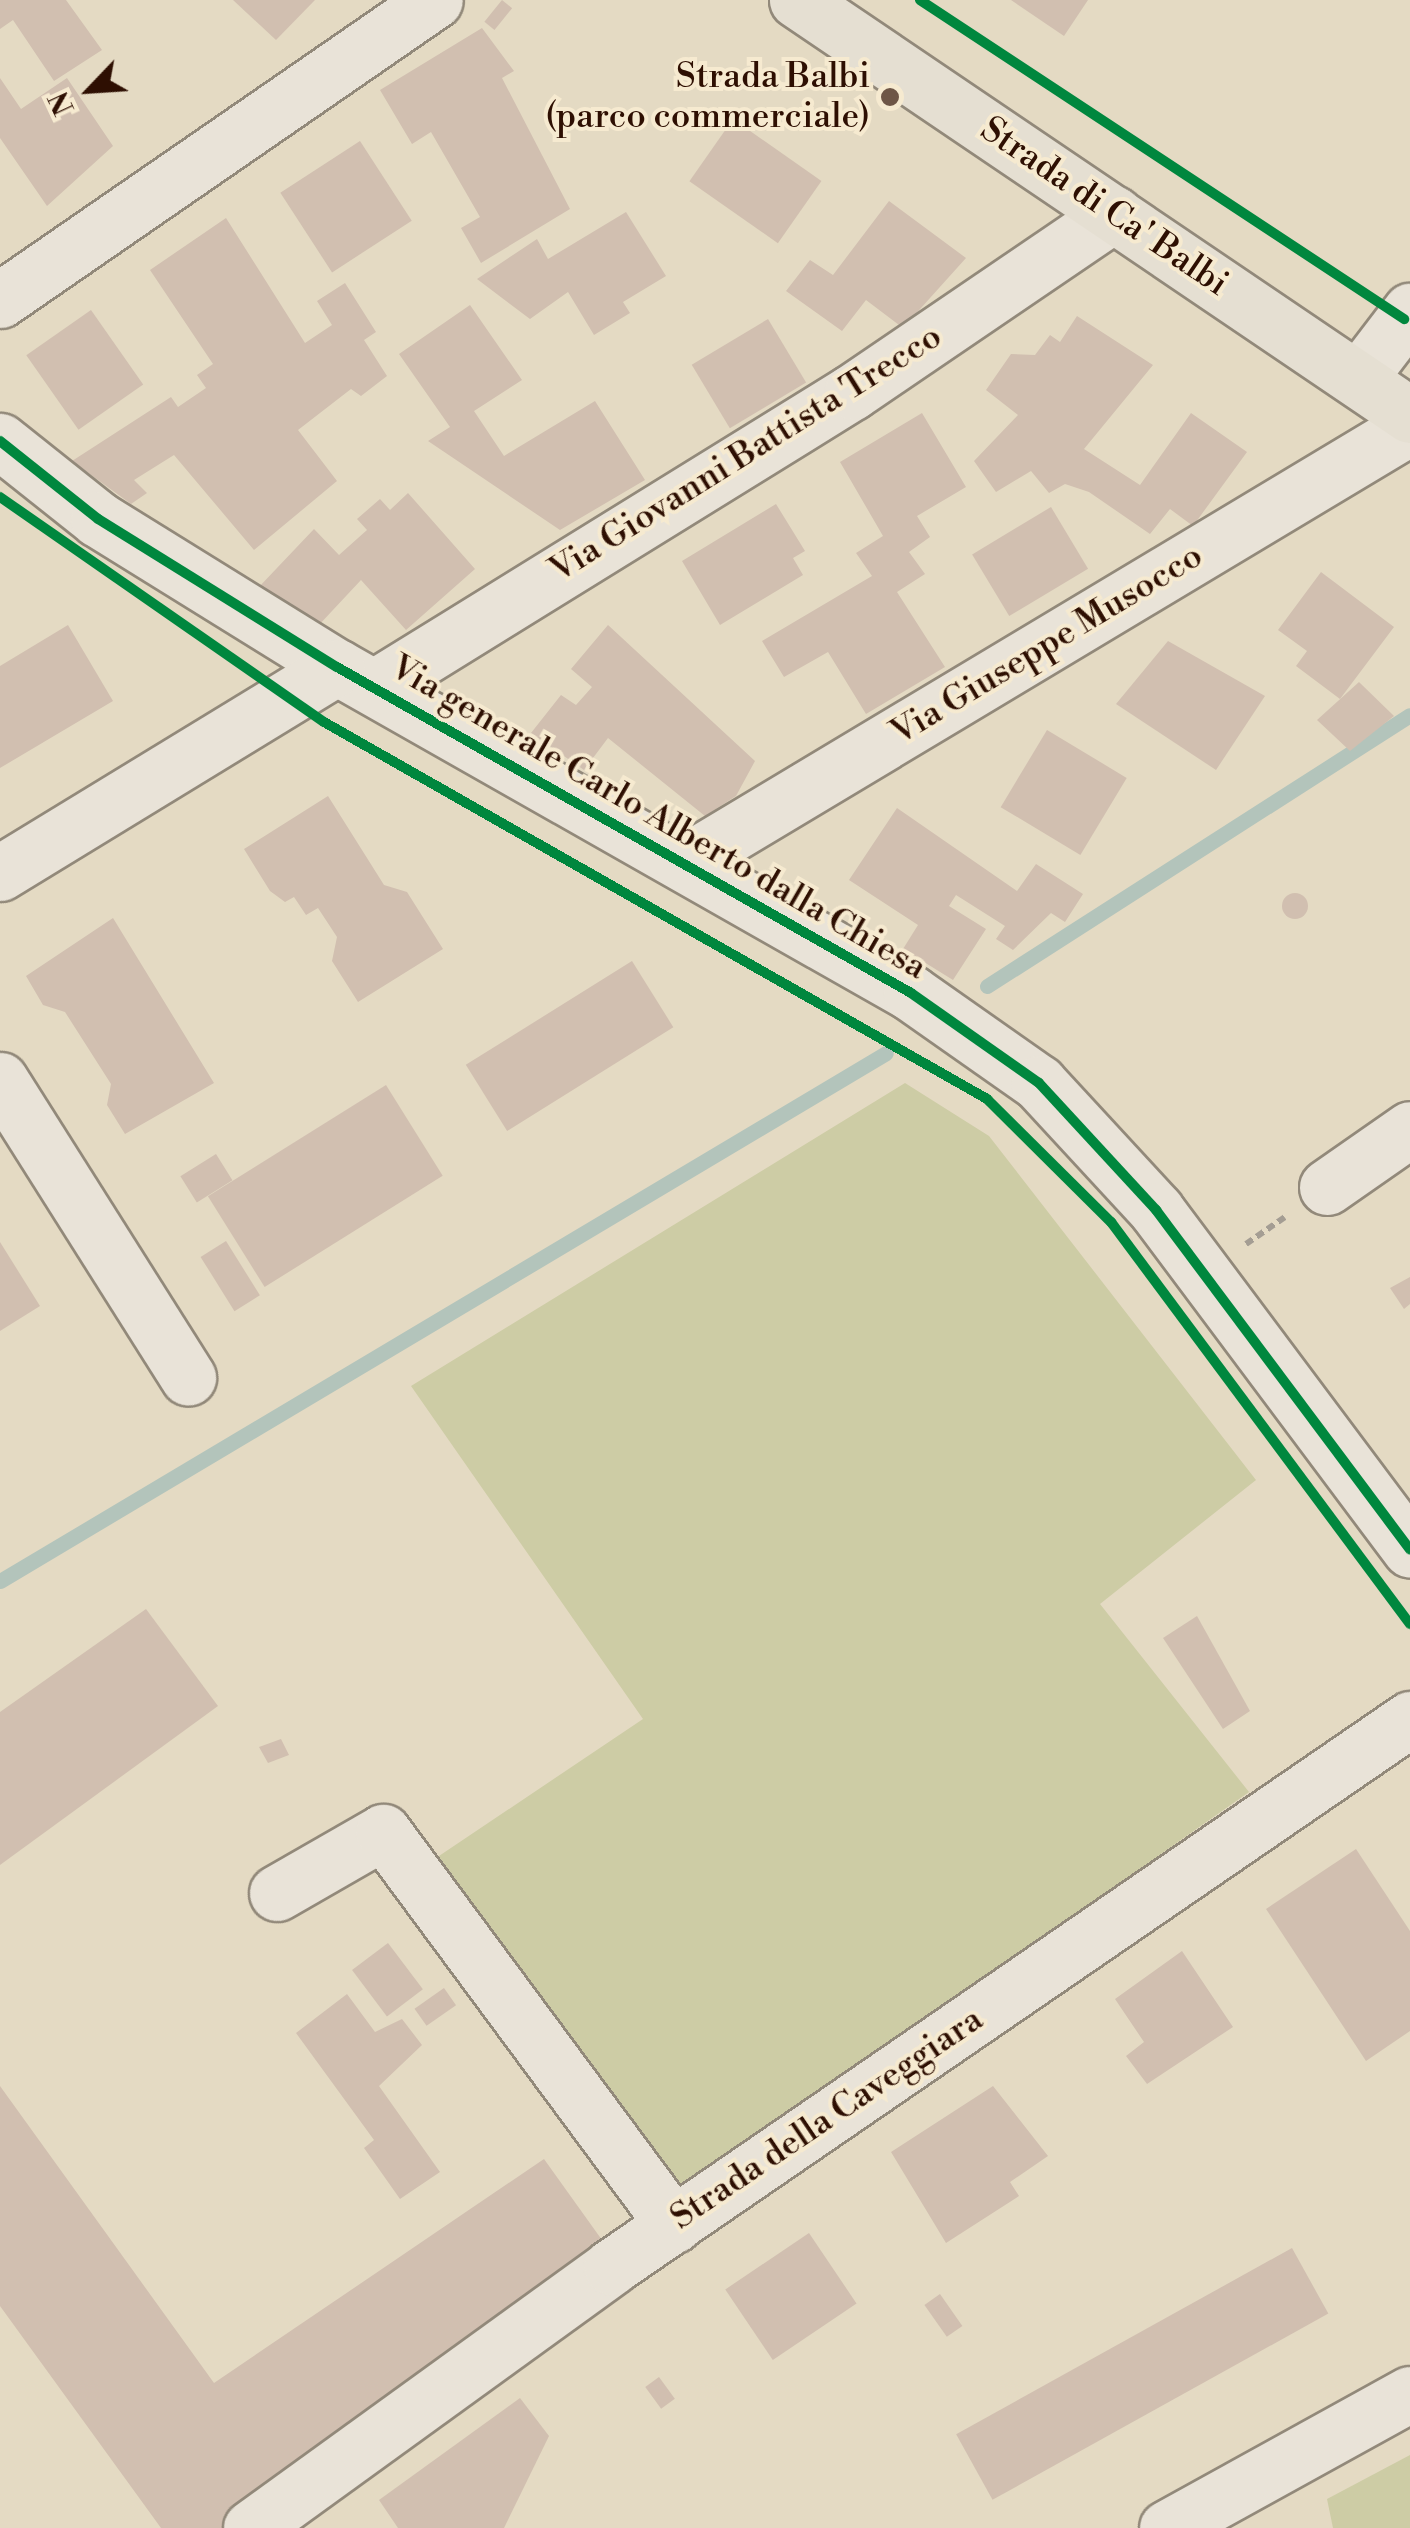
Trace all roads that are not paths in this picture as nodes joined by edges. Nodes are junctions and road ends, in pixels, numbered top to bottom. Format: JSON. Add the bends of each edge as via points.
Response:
{"nodes":[{"id":1,"x":435,"y":0,"type":"edge"},
{"id":2,"x":797,"y":0,"type":"edge"},
{"id":3,"x":1114,"y":214,"type":"junction"},
{"id":4,"x":0,"y":300,"type":"edge"},
{"id":5,"x":1410,"y":311,"type":"edge"},
{"id":6,"x":1358,"y":379,"type":"junction"},
{"id":7,"x":1410,"y":415,"type":"edge"},
{"id":8,"x":1410,"y":426,"type":"edge"},
{"id":9,"x":0,"y":441,"type":"edge"},
{"id":10,"x":356,"y":677,"type":"junction"},
{"id":11,"x":683,"y":862,"type":"junction"},
{"id":12,"x":0,"y":873,"type":"edge"},
{"id":13,"x":0,"y":1080,"type":"edge"},
{"id":14,"x":1410,"y":1129,"type":"edge"},
{"id":15,"x":1327,"y":1187,"type":"road end"},
{"id":16,"x":188,"y":1377,"type":"dead end"},
{"id":17,"x":1410,"y":1550,"type":"edge"},
{"id":18,"x":1410,"y":1719,"type":"edge"},
{"id":19,"x":276,"y":1893,"type":"dead end"},
{"id":20,"x":674,"y":2225,"type":"junction"},
{"id":21,"x":1410,"y":2394,"type":"edge"},
{"id":22,"x":251,"y":2528,"type":"edge"},
{"id":23,"x":1166,"y":2528,"type":"edge"}],
"edges":[{"from":1,"to":4,"type":"street"},
{"from":2,"to":3,"type":"main road","name":"Strada di Ca' Balbi"},
{"from":3,"to":6,"type":"main road","name":"Strada di Ca' Balbi"},
{"from":3,"to":10,"type":"street","name":"Via Giovanni Battista Trecco","via":[[852,392]]},
{"from":5,"to":6,"type":"street"},
{"from":6,"to":7,"type":"main road","name":"Strada di Ca' Balbi"},
{"from":8,"to":11,"type":"street","name":"Via Giuseppe Musocco"},
{"from":9,"to":10,"type":"street","name":"Via generale Carlo Alberto dalla Chiesa","via":[[98,519]]},
{"from":10,"to":11,"type":"street","name":"Via generale Carlo Alberto dalla Chiesa"},
{"from":10,"to":12,"type":"street","name":"Via Giovanni Battista Trecco"},
{"from":11,"to":17,"type":"street","name":"Via generale Carlo Alberto dalla Chiesa","via":[[910,993],[1039,1083],[1204,1274]]},
{"from":13,"to":16,"type":"street"},
{"from":14,"to":15,"type":"street"},
{"from":18,"to":20,"type":"street","name":"Strada della Caveggiara"},
{"from":19,"to":20,"type":"street","via":[[383,1832]]},
{"from":20,"to":22,"type":"street","name":"Strada della Caveggiara"},
{"from":21,"to":23,"type":"street"}]}
